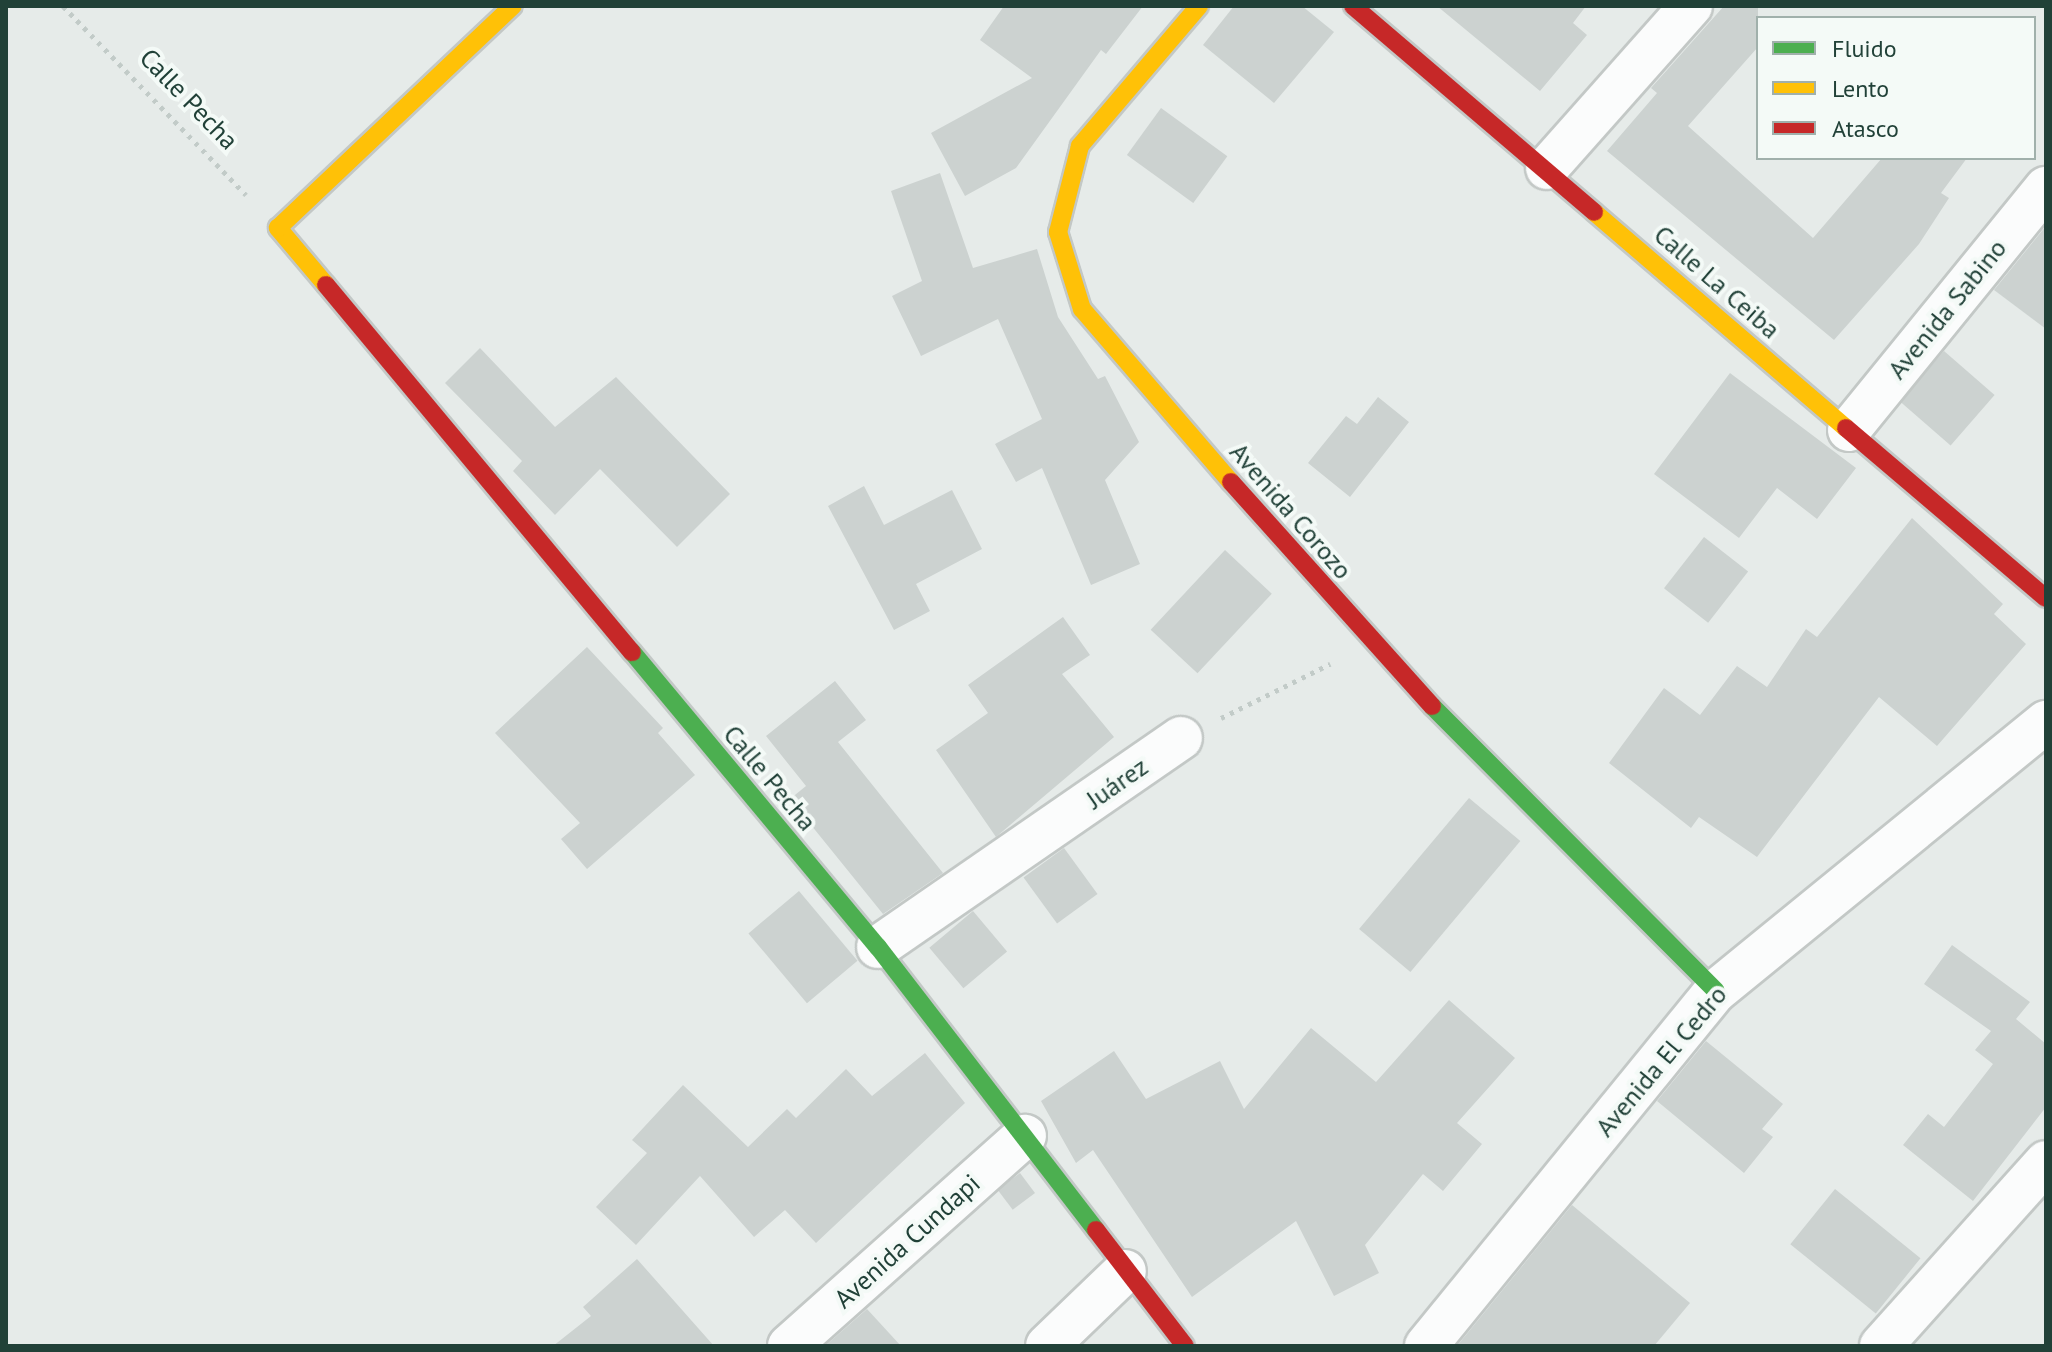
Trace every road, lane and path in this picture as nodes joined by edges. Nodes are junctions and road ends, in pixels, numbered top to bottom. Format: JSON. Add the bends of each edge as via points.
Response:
{"nodes":[{"id":1,"x":63,"y":6,"type":"edge"},
{"id":2,"x":513,"y":6,"type":"edge"},
{"id":3,"x":1199,"y":6,"type":"edge"},
{"id":4,"x":1353,"y":6,"type":"edge"},
{"id":5,"x":1691,"y":6,"type":"edge"},
{"id":6,"x":1547,"y":168,"type":"junction"},
{"id":7,"x":2046,"y":188,"type":"edge"},
{"id":8,"x":278,"y":228,"type":"junction"},
{"id":9,"x":1849,"y":430,"type":"junction"},
{"id":10,"x":2046,"y":598,"type":"edge"},
{"id":11,"x":1370,"y":644,"type":"junction"},
{"id":12,"x":2046,"y":722,"type":"edge"},
{"id":13,"x":1181,"y":738,"type":"joint"},
{"id":14,"x":878,"y":947,"type":"junction"},
{"id":15,"x":1716,"y":991,"type":"junction"},
{"id":16,"x":1025,"y":1136,"type":"junction"},
{"id":17,"x":2046,"y":1162,"type":"edge"},
{"id":18,"x":1125,"y":1271,"type":"junction"},
{"id":19,"x":789,"y":1346,"type":"edge"},
{"id":20,"x":1047,"y":1346,"type":"edge"},
{"id":21,"x":1185,"y":1346,"type":"edge"},
{"id":22,"x":1426,"y":1346,"type":"edge"},
{"id":23,"x":1881,"y":1346,"type":"edge"}],
"edges":[{"from":1,"to":8,"type":"path","name":"Calle Pecha"},
{"from":2,"to":8,"type":"street"},
{"from":3,"to":11,"type":"street","name":"Avenida Corozo","via":[[1080,146],[1058,232],[1082,309]]},
{"from":4,"to":6,"type":"street","name":"Calle La Ceiba"},
{"from":5,"to":6,"type":"street"},
{"from":6,"to":9,"type":"street","name":"Calle La Ceiba"},
{"from":7,"to":9,"type":"street","name":"Avenida Sabino"},
{"from":8,"to":14,"type":"street","name":"Calle Pecha"},
{"from":9,"to":10,"type":"street","name":"Calle La Ceiba"},
{"from":11,"to":13,"type":"path"},
{"from":11,"to":15,"type":"street","name":"Avenida Corozo"},
{"from":12,"to":15,"type":"street","name":"Avenida El Cedro"},
{"from":13,"to":14,"type":"street","name":"Juárez"},
{"from":14,"to":16,"type":"street","name":"Calle Pecha"},
{"from":15,"to":22,"type":"street","name":"Avenida El Cedro"},
{"from":16,"to":18,"type":"street","name":"Calle Pecha"},
{"from":16,"to":19,"type":"street","name":"Avenida Cundapi"},
{"from":17,"to":23,"type":"street"},
{"from":18,"to":20,"type":"street"},
{"from":18,"to":21,"type":"street","name":"Calle Pecha"}]}
